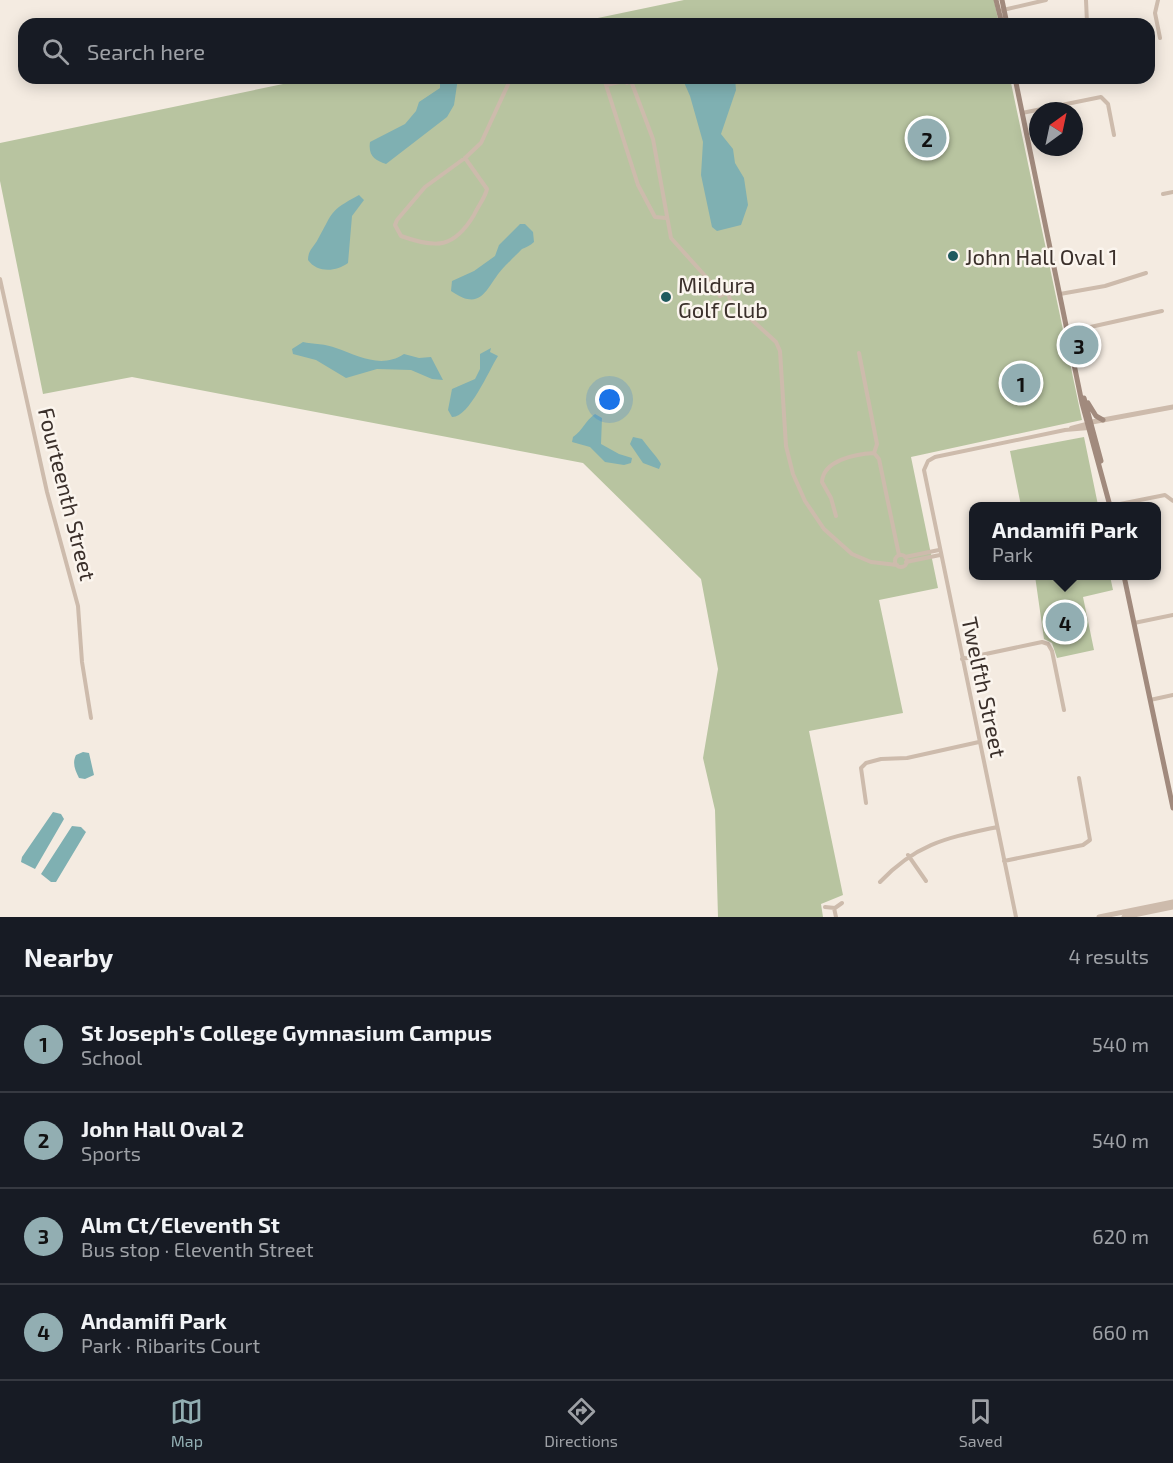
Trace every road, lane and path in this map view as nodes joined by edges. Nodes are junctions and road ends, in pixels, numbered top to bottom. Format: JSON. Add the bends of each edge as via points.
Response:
{"nodes":[{"id":1,"x":996,"y":0,"type":"edge"},
{"id":2,"x":1002,"y":0,"type":"edge"},
{"id":3,"x":1046,"y":0,"type":"edge"},
{"id":4,"x":1086,"y":0,"type":"edge"},
{"id":5,"x":1158,"y":0,"type":"edge"},
{"id":6,"x":1001,"y":11,"type":"junction"},
{"id":7,"x":1002,"y":18,"type":"edge"},
{"id":8,"x":1004,"y":18,"type":"edge"},
{"id":9,"x":1087,"y":18,"type":"edge"},
{"id":10,"x":1160,"y":38,"type":"dead end"},
{"id":11,"x":508,"y":84,"type":"edge"},
{"id":12,"x":612,"y":84,"type":"edge"},
{"id":13,"x":629,"y":84,"type":"edge"},
{"id":14,"x":1016,"y":84,"type":"edge"},
{"id":15,"x":606,"y":86,"type":"joint"},
{"id":16,"x":1022,"y":113,"type":"junction"},
{"id":17,"x":1114,"y":135,"type":"dead end"},
{"id":18,"x":465,"y":158,"type":"junction"},
{"id":19,"x":1173,"y":192,"type":"edge"},
{"id":20,"x":1163,"y":194,"type":"dead end"},
{"id":21,"x":666,"y":218,"type":"junction"},
{"id":22,"x":1146,"y":273,"type":"dead end"},
{"id":23,"x":0,"y":279,"type":"edge"},
{"id":24,"x":718,"y":287,"type":"junction"},
{"id":25,"x":725,"y":294,"type":"junction"},
{"id":26,"x":1060,"y":294,"type":"junction"},
{"id":27,"x":1162,"y":311,"type":"dead end"},
{"id":28,"x":1068,"y":332,"type":"junction"},
{"id":29,"x":859,"y":353,"type":"dead end"},
{"id":30,"x":1078,"y":379,"type":"junction"},
{"id":31,"x":1082,"y":391,"type":"junction"},
{"id":32,"x":1173,"y":407,"type":"edge"},
{"id":33,"x":1116,"y":419,"type":"junction"},
{"id":34,"x":1103,"y":420,"type":"junction"},
{"id":35,"x":1090,"y":425,"type":"junction"},
{"id":36,"x":874,"y":453,"type":"junction"},
{"id":37,"x":1173,"y":501,"type":"edge"},
{"id":38,"x":1109,"y":502,"type":"edge"},
{"id":39,"x":1130,"y":502,"type":"edge"},
{"id":40,"x":837,"y":516,"type":"dead end"},
{"id":41,"x":940,"y":553,"type":"junction"},
{"id":42,"x":897,"y":557,"type":"junction"},
{"id":43,"x":906,"y":560,"type":"junction"},
{"id":44,"x":888,"y":563,"type":"junction"},
{"id":45,"x":897,"y":566,"type":"junction"},
{"id":46,"x":1125,"y":580,"type":"edge"},
{"id":47,"x":1173,"y":615,"type":"edge"},
{"id":48,"x":1134,"y":623,"type":"junction"},
{"id":49,"x":962,"y":659,"type":"junction"},
{"id":50,"x":1173,"y":695,"type":"edge"},
{"id":51,"x":1150,"y":700,"type":"junction"},
{"id":52,"x":1064,"y":710,"type":"dead end"},
{"id":53,"x":91,"y":718,"type":"dead end"},
{"id":54,"x":979,"y":742,"type":"junction"},
{"id":55,"x":1079,"y":778,"type":"dead end"},
{"id":56,"x":866,"y":803,"type":"dead end"},
{"id":57,"x":1173,"y":808,"type":"edge"},
{"id":58,"x":997,"y":827,"type":"junction"},
{"id":59,"x":908,"y":855,"type":"junction"},
{"id":60,"x":1004,"y":861,"type":"junction"},
{"id":61,"x":926,"y":881,"type":"dead end"},
{"id":62,"x":880,"y":882,"type":"dead end"},
{"id":63,"x":1173,"y":902,"type":"edge"},
{"id":64,"x":842,"y":903,"type":"dead end"},
{"id":65,"x":825,"y":907,"type":"dead end"},
{"id":66,"x":1173,"y":907,"type":"edge"},
{"id":67,"x":834,"y":908,"type":"junction"},
{"id":68,"x":836,"y":917,"type":"edge"},
{"id":69,"x":1016,"y":917,"type":"edge"},
{"id":70,"x":1099,"y":917,"type":"edge"},
{"id":71,"x":1124,"y":917,"type":"edge"}],
"edges":[{"from":1,"to":6,"type":"main road"},
{"from":2,"to":6,"type":"main road"},
{"from":3,"to":6,"type":"street"},
{"from":4,"to":9,"type":"street"},
{"from":5,"to":10,"type":"street","via":[[1155,13]]},
{"from":6,"to":7,"type":"main road"},
{"from":6,"to":8,"type":"main road"},
{"from":11,"to":18,"type":"street","via":[[484,138]]},
{"from":12,"to":15,"type":"street"},
{"from":13,"to":21,"type":"street","via":[[652,139]]},
{"from":14,"to":16,"type":"main road"},
{"from":15,"to":21,"type":"street","via":[[638,185],[655,217]]},
{"from":16,"to":17,"type":"street","via":[[1101,97],[1108,104]]},
{"from":16,"to":26,"type":"main road"},
{"from":18,"to":18,"type":"street","via":[[412,201],[395,225],[401,236],[441,243],[463,232],[487,189]]},
{"from":19,"to":20,"type":"street"},
{"from":21,"to":24,"type":"street","via":[[673,242]]},
{"from":22,"to":26,"type":"street"},
{"from":23,"to":53,"type":"street","name":"Fourteenth Street","via":[[47,492],[78,606]]},
{"from":24,"to":25,"type":"street","via":[[717,293]]},
{"from":24,"to":25,"type":"street","via":[[726,286]]},
{"from":25,"to":44,"type":"street","via":[[776,342],[780,351],[786,446],[795,481],[809,508],[831,536],[852,554],[871,562]]},
{"from":26,"to":28,"type":"main road"},
{"from":27,"to":28,"type":"street"},
{"from":28,"to":30,"type":"main road"},
{"from":29,"to":36,"type":"street","via":[[877,444]]},
{"from":30,"to":31,"type":"main road"},
{"from":30,"to":35,"type":"main road"},
{"from":31,"to":34,"type":"main road","via":[[1094,413]]},
{"from":31,"to":35,"type":"main road"},
{"from":32,"to":33,"type":"street"},
{"from":33,"to":34,"type":"street"},
{"from":33,"to":35,"type":"street"},
{"from":34,"to":35,"type":"street"},
{"from":35,"to":38,"type":"main road"},
{"from":35,"to":41,"type":"street","name":"Twelfth Street","via":[[935,457],[924,473]]},
{"from":36,"to":40,"type":"street","via":[[842,459],[824,474],[822,482]]},
{"from":36,"to":42,"type":"street","via":[[879,459]]},
{"from":37,"to":39,"type":"street","via":[[1165,495]]},
{"from":41,"to":43,"type":"street"},
{"from":41,"to":49,"type":"street","name":"Twelfth Street"},
{"from":42,"to":43,"type":"street"},
{"from":42,"to":44,"type":"street"},
{"from":42,"to":45,"type":"street"},
{"from":43,"to":45,"type":"street","via":[[903,566]]},
{"from":44,"to":45,"type":"street"},
{"from":46,"to":48,"type":"main road"},
{"from":47,"to":48,"type":"street"},
{"from":48,"to":51,"type":"main road"},
{"from":49,"to":52,"type":"street","via":[[1042,642],[1048,644]]},
{"from":49,"to":54,"type":"street","name":"Twelfth Street"},
{"from":50,"to":51,"type":"street"},
{"from":51,"to":57,"type":"main road"},
{"from":54,"to":56,"type":"street","via":[[866,763],[860,774]]},
{"from":54,"to":58,"type":"street","name":"Twelfth Street"},
{"from":55,"to":60,"type":"street","via":[[1090,840],[1083,845]]},
{"from":58,"to":59,"type":"street","via":[[938,841]]},
{"from":58,"to":60,"type":"street","name":"Twelfth Street"},
{"from":59,"to":61,"type":"street"},
{"from":59,"to":62,"type":"street"},
{"from":60,"to":69,"type":"street","name":"Twelfth Street"},
{"from":63,"to":70,"type":"street"},
{"from":64,"to":67,"type":"street"},
{"from":65,"to":67,"type":"street"},
{"from":66,"to":71,"type":"street"},
{"from":67,"to":68,"type":"street"}]}
